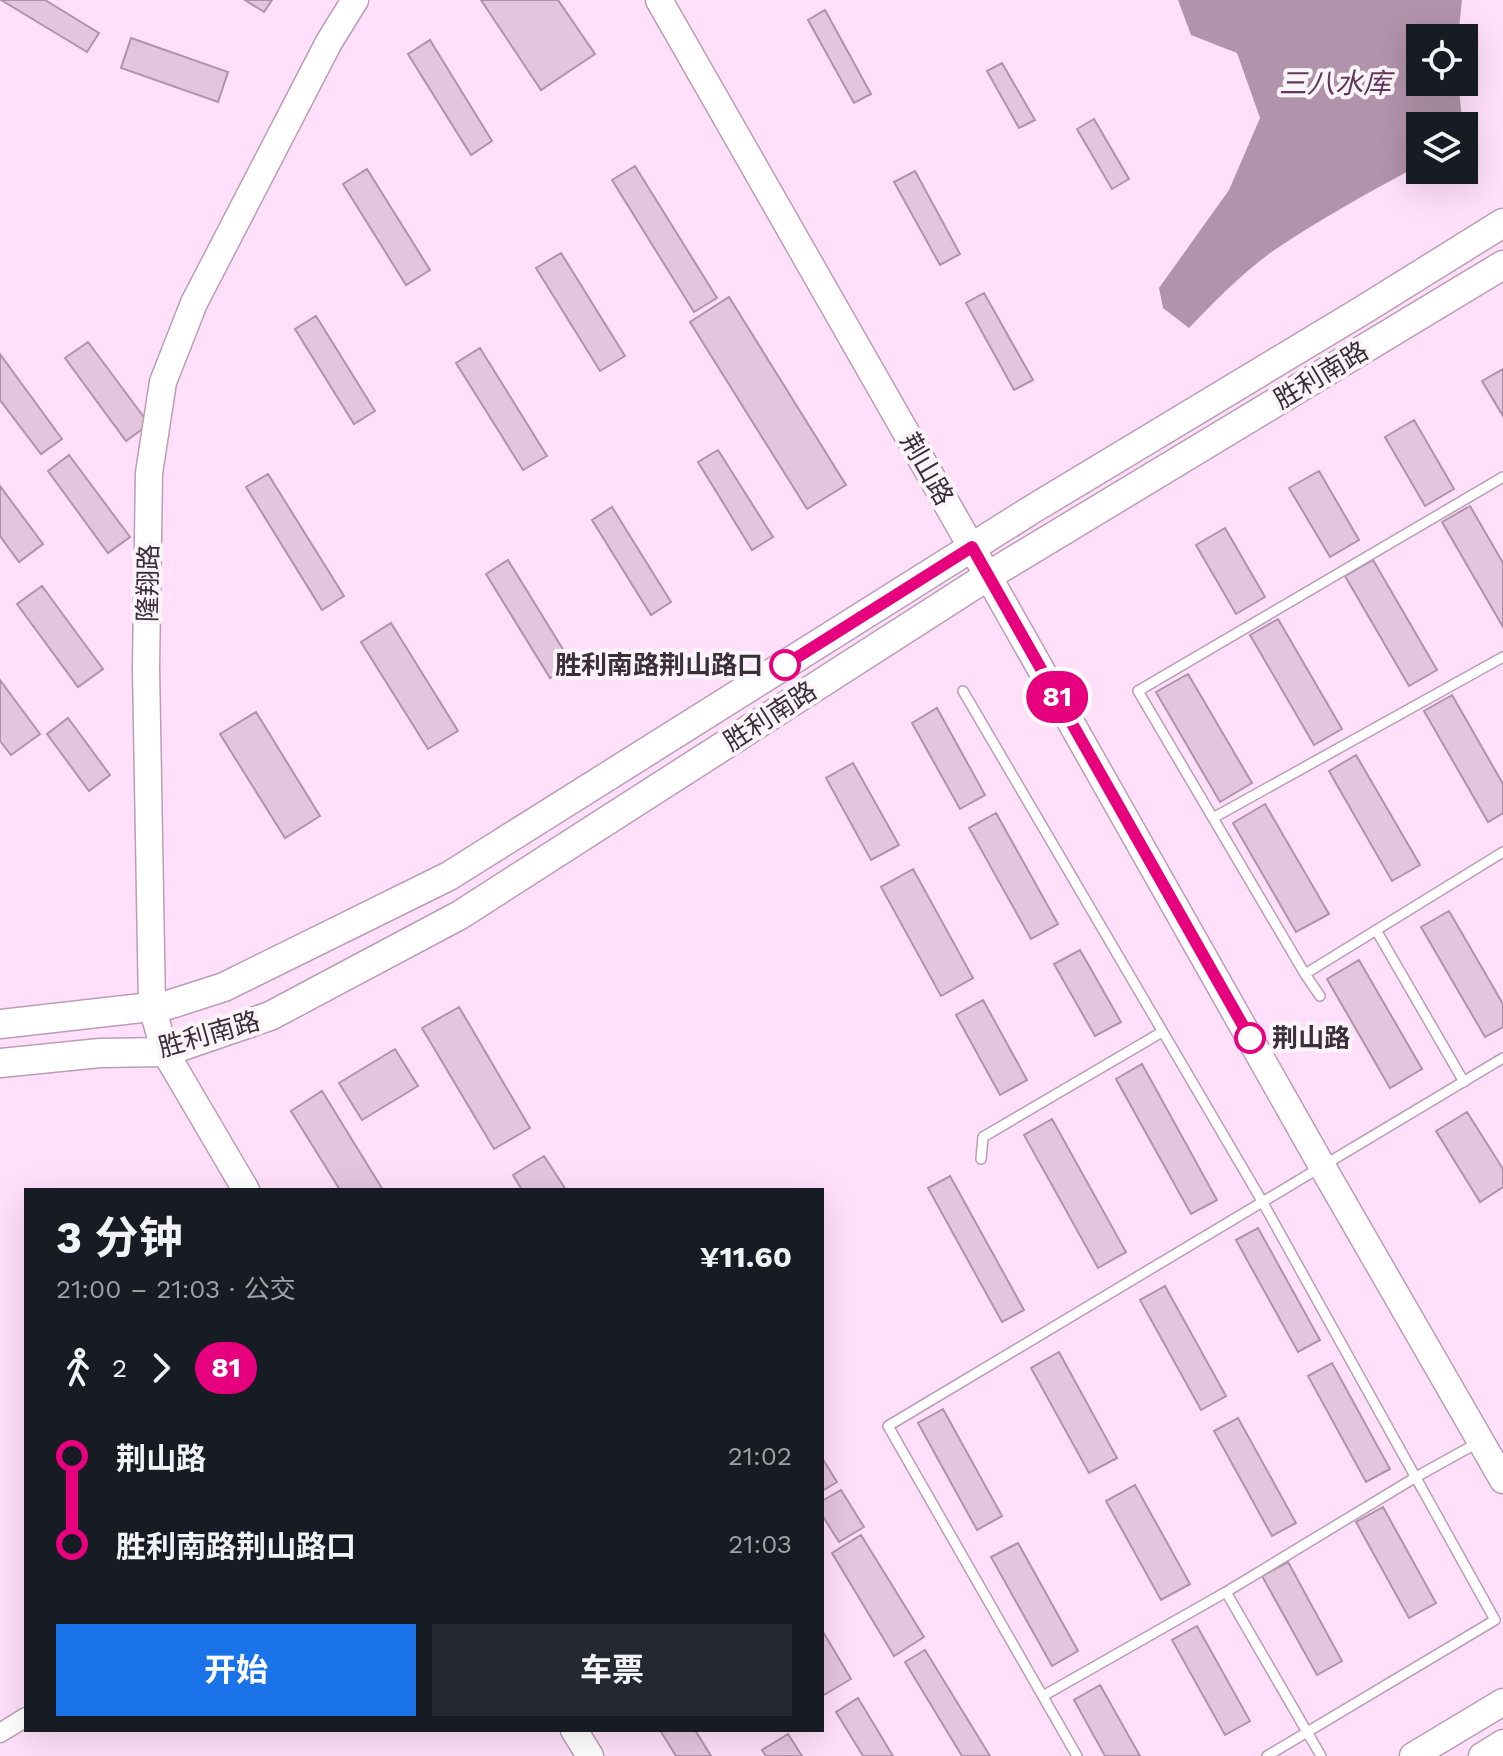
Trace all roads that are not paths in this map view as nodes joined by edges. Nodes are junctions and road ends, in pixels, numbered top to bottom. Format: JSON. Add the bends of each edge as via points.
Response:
{"nodes":[{"id":1,"x":355,"y":0,"type":"edge"},
{"id":2,"x":659,"y":0,"type":"edge"},
{"id":3,"x":1503,"y":223,"type":"edge"},
{"id":4,"x":1503,"y":265,"type":"edge"},
{"id":5,"x":1503,"y":477,"type":"edge"},
{"id":6,"x":972,"y":547,"type":"junction"},
{"id":7,"x":988,"y":576,"type":"junction"},
{"id":8,"x":1503,"y":657,"type":"edge"},
{"id":9,"x":963,"y":691,"type":"dead end"},
{"id":10,"x":1213,"y":818,"type":"junction"},
{"id":11,"x":1503,"y":852,"type":"edge"},
{"id":12,"x":1376,"y":930,"type":"junction"},
{"id":13,"x":1305,"y":974,"type":"junction"},
{"id":14,"x":1320,"y":996,"type":"dead end"},
{"id":15,"x":152,"y":1007,"type":"junction"},
{"id":16,"x":0,"y":1024,"type":"edge"},
{"id":17,"x":1162,"y":1032,"type":"junction"},
{"id":18,"x":165,"y":1052,"type":"junction"},
{"id":19,"x":1503,"y":1058,"type":"edge"},
{"id":20,"x":0,"y":1063,"type":"edge"},
{"id":21,"x":1464,"y":1082,"type":"junction"},
{"id":22,"x":981,"y":1159,"type":"dead end"},
{"id":23,"x":1322,"y":1166,"type":"junction"},
{"id":24,"x":245,"y":1188,"type":"edge"},
{"id":25,"x":1262,"y":1201,"type":"junction"},
{"id":26,"x":1481,"y":1440,"type":"junction"},
{"id":27,"x":1416,"y":1477,"type":"junction"},
{"id":28,"x":1503,"y":1480,"type":"edge"},
{"id":29,"x":1226,"y":1592,"type":"junction"},
{"id":30,"x":1043,"y":1696,"type":"junction"},
{"id":31,"x":1503,"y":1702,"type":"edge"},
{"id":32,"x":24,"y":1718,"type":"edge"},
{"id":33,"x":575,"y":1732,"type":"edge"},
{"id":34,"x":1308,"y":1732,"type":"junction"},
{"id":35,"x":0,"y":1733,"type":"edge"},
{"id":36,"x":1503,"y":1743,"type":"edge"},
{"id":37,"x":590,"y":1756,"type":"edge"},
{"id":38,"x":1077,"y":1756,"type":"edge"},
{"id":39,"x":1267,"y":1756,"type":"edge"},
{"id":40,"x":1321,"y":1756,"type":"edge"},
{"id":41,"x":1413,"y":1756,"type":"edge"},
{"id":42,"x":1482,"y":1756,"type":"edge"}],
"edges":[{"from":1,"to":15,"type":"street","name":"隆翔路","via":[[194,303],[163,382],[149,473],[146,668]]},
{"from":2,"to":6,"type":"street","name":"荆山路"},
{"from":3,"to":6,"type":"main road","name":"胜利南路"},
{"from":4,"to":7,"type":"main road","name":"胜利南路"},
{"from":5,"to":10,"type":"lane","via":[[1138,691]]},
{"from":6,"to":7,"type":"street","name":"荆山路"},
{"from":6,"to":15,"type":"main road","name":"胜利南路","via":[[449,876],[224,987]]},
{"from":7,"to":18,"type":"main road","name":"胜利南路","via":[[460,915],[270,1016]]},
{"from":7,"to":23,"type":"street","name":"荆山路"},
{"from":8,"to":10,"type":"lane"},
{"from":9,"to":17,"type":"lane"},
{"from":10,"to":13,"type":"lane"},
{"from":11,"to":12,"type":"lane"},
{"from":12,"to":13,"type":"lane"},
{"from":12,"to":21,"type":"lane"},
{"from":13,"to":14,"type":"lane"},
{"from":15,"to":16,"type":"main road","name":"胜利南路"},
{"from":15,"to":18,"type":"street","name":"隆翔路"},
{"from":17,"to":22,"type":"lane","via":[[983,1137]]},
{"from":17,"to":25,"type":"lane"},
{"from":18,"to":20,"type":"main road","name":"胜利南路"},
{"from":18,"to":24,"type":"street","name":"隆翔路"},
{"from":19,"to":21,"type":"lane"},
{"from":21,"to":23,"type":"lane"},
{"from":23,"to":25,"type":"lane"},
{"from":23,"to":26,"type":"street","name":"荆山路"},
{"from":25,"to":27,"type":"lane"},
{"from":25,"to":30,"type":"lane","via":[[888,1426]]},
{"from":26,"to":27,"type":"lane"},
{"from":26,"to":28,"type":"street","name":"荆山路"},
{"from":27,"to":29,"type":"lane"},
{"from":27,"to":34,"type":"lane","via":[[1495,1620]]},
{"from":29,"to":30,"type":"lane"},
{"from":29,"to":34,"type":"lane"},
{"from":30,"to":38,"type":"lane"},
{"from":31,"to":41,"type":"street"},
{"from":32,"to":35,"type":"street"},
{"from":33,"to":37,"type":"street"},
{"from":34,"to":39,"type":"lane"},
{"from":34,"to":40,"type":"lane"},
{"from":36,"to":42,"type":"street"}]}
